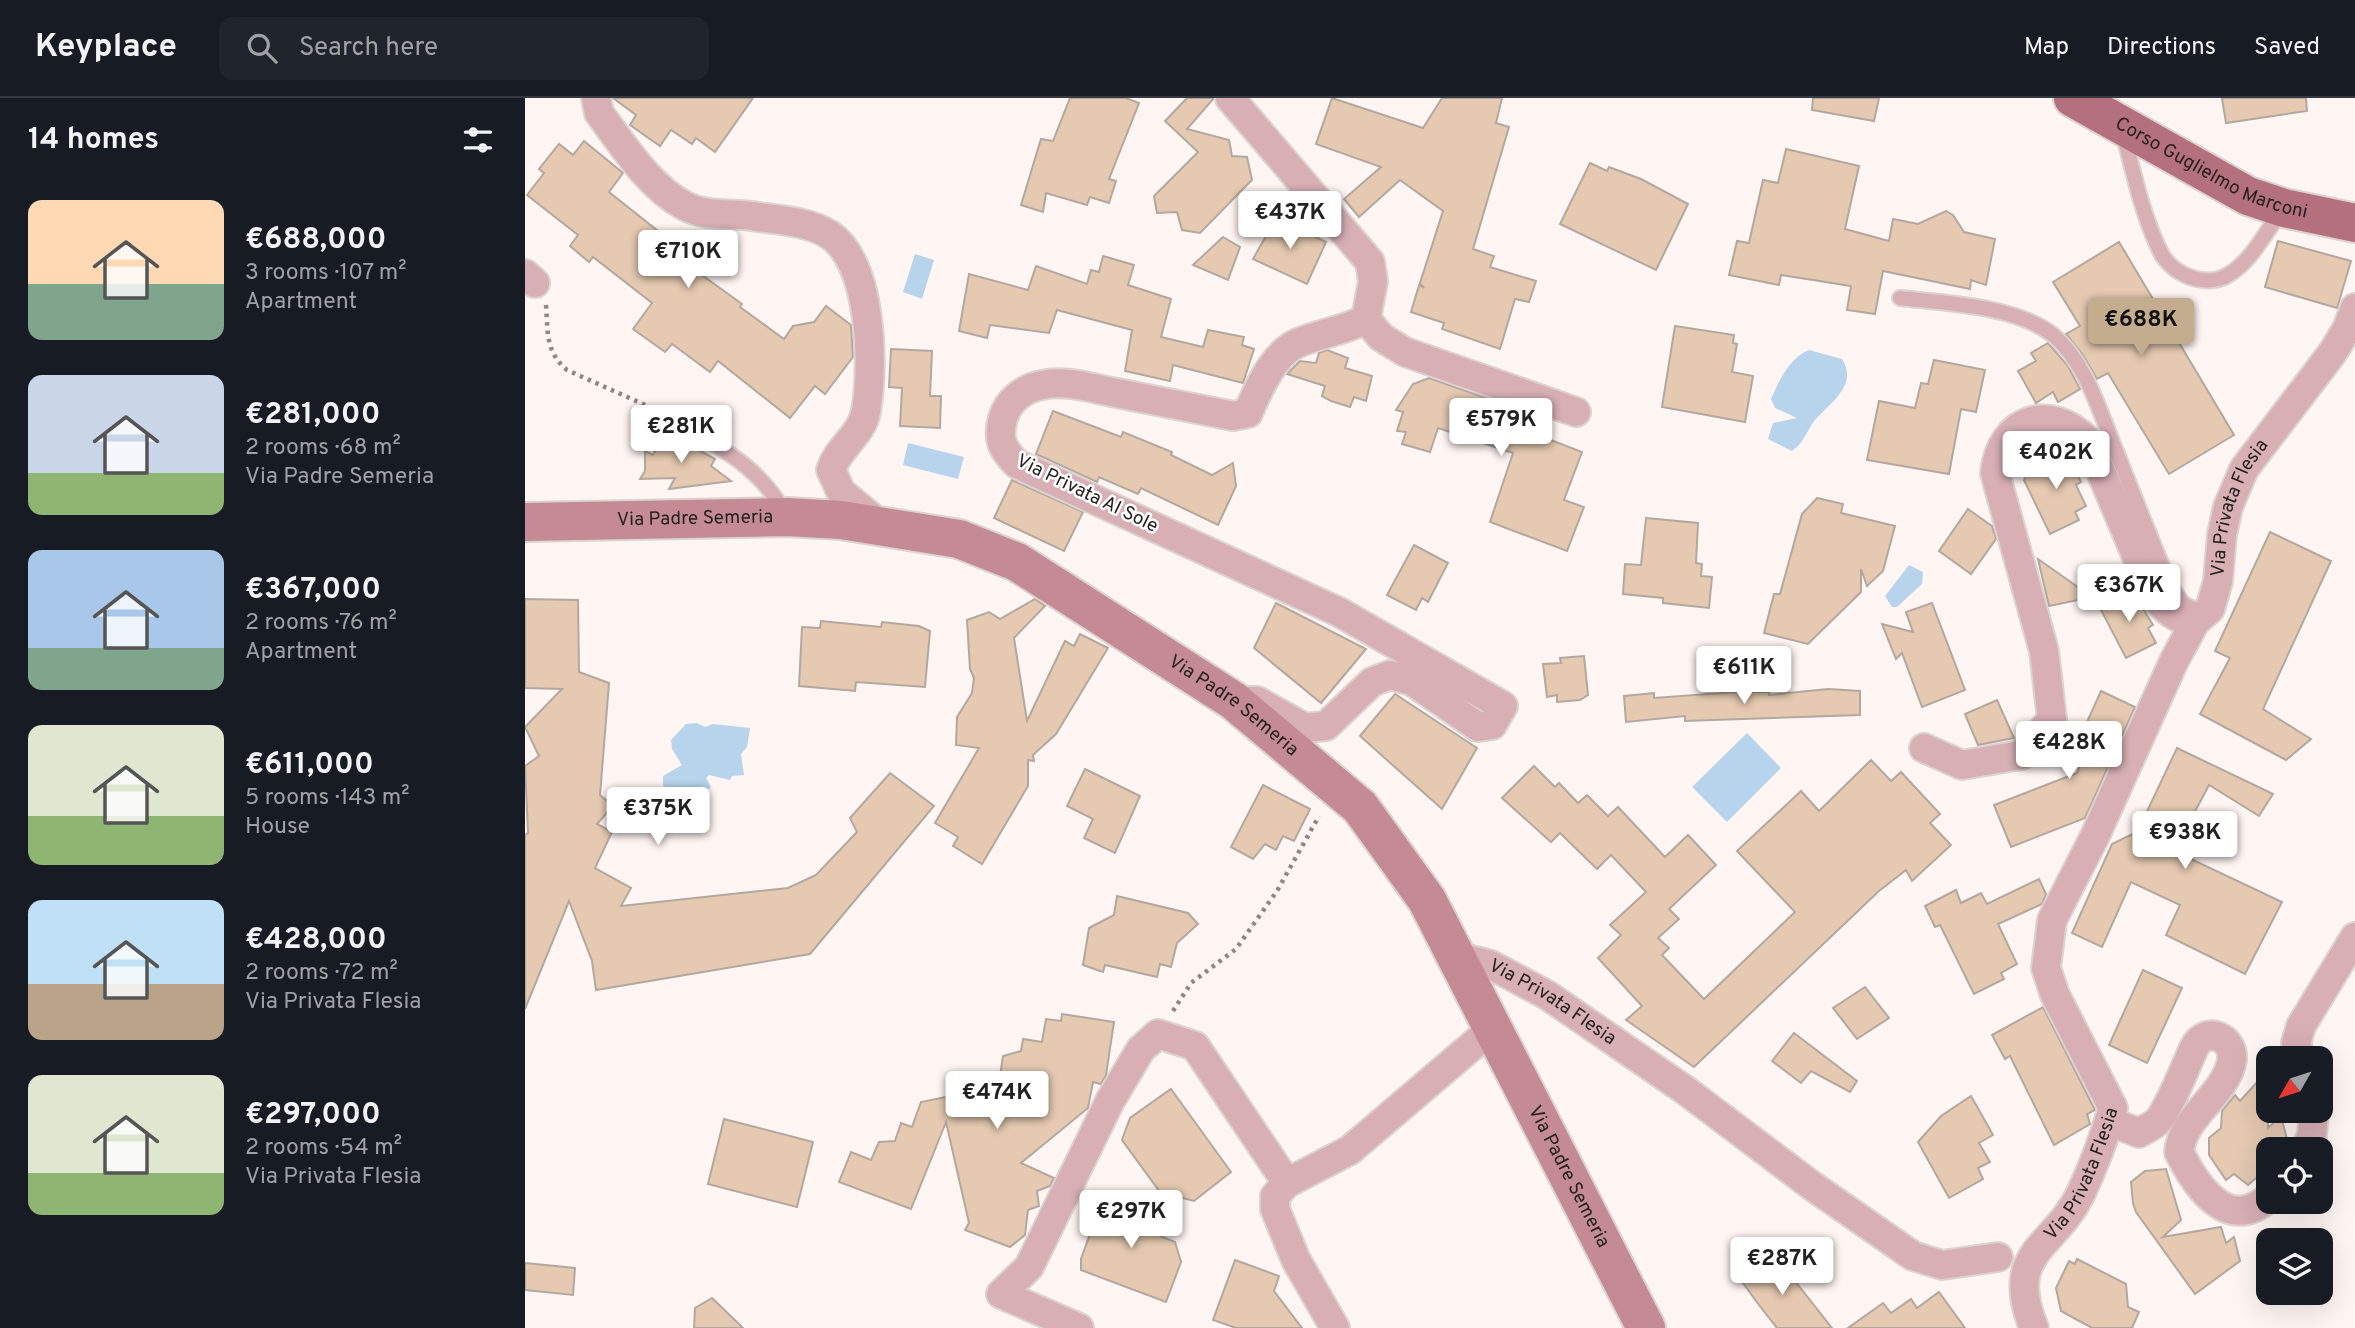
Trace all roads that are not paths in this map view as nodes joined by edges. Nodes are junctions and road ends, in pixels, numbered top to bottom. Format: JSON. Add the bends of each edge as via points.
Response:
{"nodes":[{"id":1,"x":596,"y":98,"type":"edge"},
{"id":2,"x":1230,"y":98,"type":"edge"},
{"id":3,"x":2073,"y":98,"type":"edge"},
{"id":4,"x":2121,"y":124,"type":"junction"},
{"id":5,"x":2284,"y":208,"type":"junction"},
{"id":6,"x":2355,"y":223,"type":"edge"},
{"id":7,"x":1900,"y":298,"type":"dead end"},
{"id":8,"x":2355,"y":309,"type":"edge"},
{"id":9,"x":1366,"y":318,"type":"junction"},
{"id":10,"x":1576,"y":412,"type":"dead end"},
{"id":11,"x":678,"y":423,"type":"road end"},
{"id":12,"x":787,"y":517,"type":"junction"},
{"id":13,"x":525,"y":522,"type":"edge"},
{"id":14,"x":883,"y":527,"type":"junction"},
{"id":15,"x":2203,"y":615,"type":"junction"},
{"id":16,"x":1234,"y":701,"type":"junction"},
{"id":17,"x":1924,"y":748,"type":"dead end"},
{"id":18,"x":2355,"y":936,"type":"edge"},
{"id":19,"x":1456,"y":956,"type":"junction"},
{"id":20,"x":1493,"y":1028,"type":"junction"},
{"id":21,"x":2297,"y":1046,"type":"edge"},
{"id":22,"x":2109,"y":1121,"type":"junction"},
{"id":23,"x":1287,"y":1182,"type":"junction"},
{"id":24,"x":2256,"y":1207,"type":"edge"},
{"id":25,"x":1998,"y":1257,"type":"dead end"},
{"id":26,"x":1079,"y":1328,"type":"edge"},
{"id":27,"x":1335,"y":1328,"type":"edge"},
{"id":28,"x":1646,"y":1328,"type":"edge"},
{"id":29,"x":2034,"y":1328,"type":"edge"}],
"edges":[{"from":1,"to":14,"type":"street","via":[[599,113],[673,199],[711,215],[732,212],[802,224],[829,234],[846,254],[864,295],[870,355],[862,428],[831,470],[841,492]]},
{"from":2,"to":9,"type":"street","via":[[1370,262],[1373,281]]},
{"from":3,"to":4,"type":"main road","name":"Corso Guglielmo Marconi"},
{"from":4,"to":5,"type":"main road","name":"Corso Guglielmo Marconi","via":[[2219,182]]},
{"from":4,"to":5,"type":"lane","via":[[2161,253],[2192,279],[2209,282],[2226,277],[2245,262]]},
{"from":5,"to":6,"type":"main road","name":"Corso Guglielmo Marconi"},
{"from":7,"to":15,"type":"lane","via":[[2001,314],[2028,321],[2053,335],[2086,378],[2174,592],[2188,608]]},
{"from":8,"to":15,"type":"street","name":"Via Privata Flesia","via":[[2333,352],[2244,469],[2228,507],[2218,580]]},
{"from":9,"to":10,"type":"street","via":[[1381,337],[1405,352]]},
{"from":9,"to":16,"type":"street","name":"Via Privata Al Sole","via":[[1281,354],[1248,413],[1233,416],[1078,386],[1045,384],[1028,389],[1005,412],[998,434],[1004,451],[1017,464],[1339,612],[1503,706],[1492,725],[1478,727],[1412,681],[1390,675],[1372,682],[1326,726],[1305,728],[1257,701]]},
{"from":11,"to":12,"type":"lane","via":[[751,470],[771,488]]},
{"from":12,"to":13,"type":"main road","name":"Via Padre Semeria"},
{"from":12,"to":14,"type":"main road","name":"Via Padre Semeria"},
{"from":14,"to":16,"type":"main road","name":"Via Padre Semeria","via":[[959,539],[1017,562]]},
{"from":15,"to":17,"type":"street","via":[[2179,620],[2153,595],[2088,441],[2077,429],[2046,419],[2015,429],[1997,456],[1995,472],[2044,651],[2052,719],[2021,755],[1962,765]]},
{"from":15,"to":22,"type":"street","name":"Via Privata Flesia","via":[[2136,739],[2095,836],[2052,920],[2048,940],[2046,968],[2055,995],[2113,1108]]},
{"from":16,"to":19,"type":"main road","name":"Via Padre Semeria","via":[[1360,807],[1427,900]]},
{"from":18,"to":21,"type":"street","via":[[2301,1026]]},
{"from":19,"to":20,"type":"main road","name":"Via Padre Semeria"},
{"from":19,"to":25,"type":"street","name":"Via Privata Flesia","via":[[1491,965],[1548,995],[1913,1256],[1942,1265]]},
{"from":20,"to":23,"type":"street","via":[[1350,1150]]},
{"from":20,"to":28,"type":"main road","name":"Via Padre Semeria"},
{"from":22,"to":24,"type":"street","via":[[2139,1133],[2159,1121],[2196,1044],[2210,1035],[2226,1040],[2233,1050],[2231,1066],[2183,1134],[2179,1152],[2212,1199],[2242,1213]]},
{"from":22,"to":29,"type":"street","name":"Via Privata Flesia","via":[[2080,1195],[2036,1248],[2025,1278],[2023,1303]]},
{"from":23,"to":26,"type":"street","via":[[1195,1046],[1158,1034],[1141,1049],[1110,1101],[1029,1267],[1000,1294]]},
{"from":23,"to":27,"type":"street","via":[[1275,1196],[1275,1209],[1296,1260]]}]}
